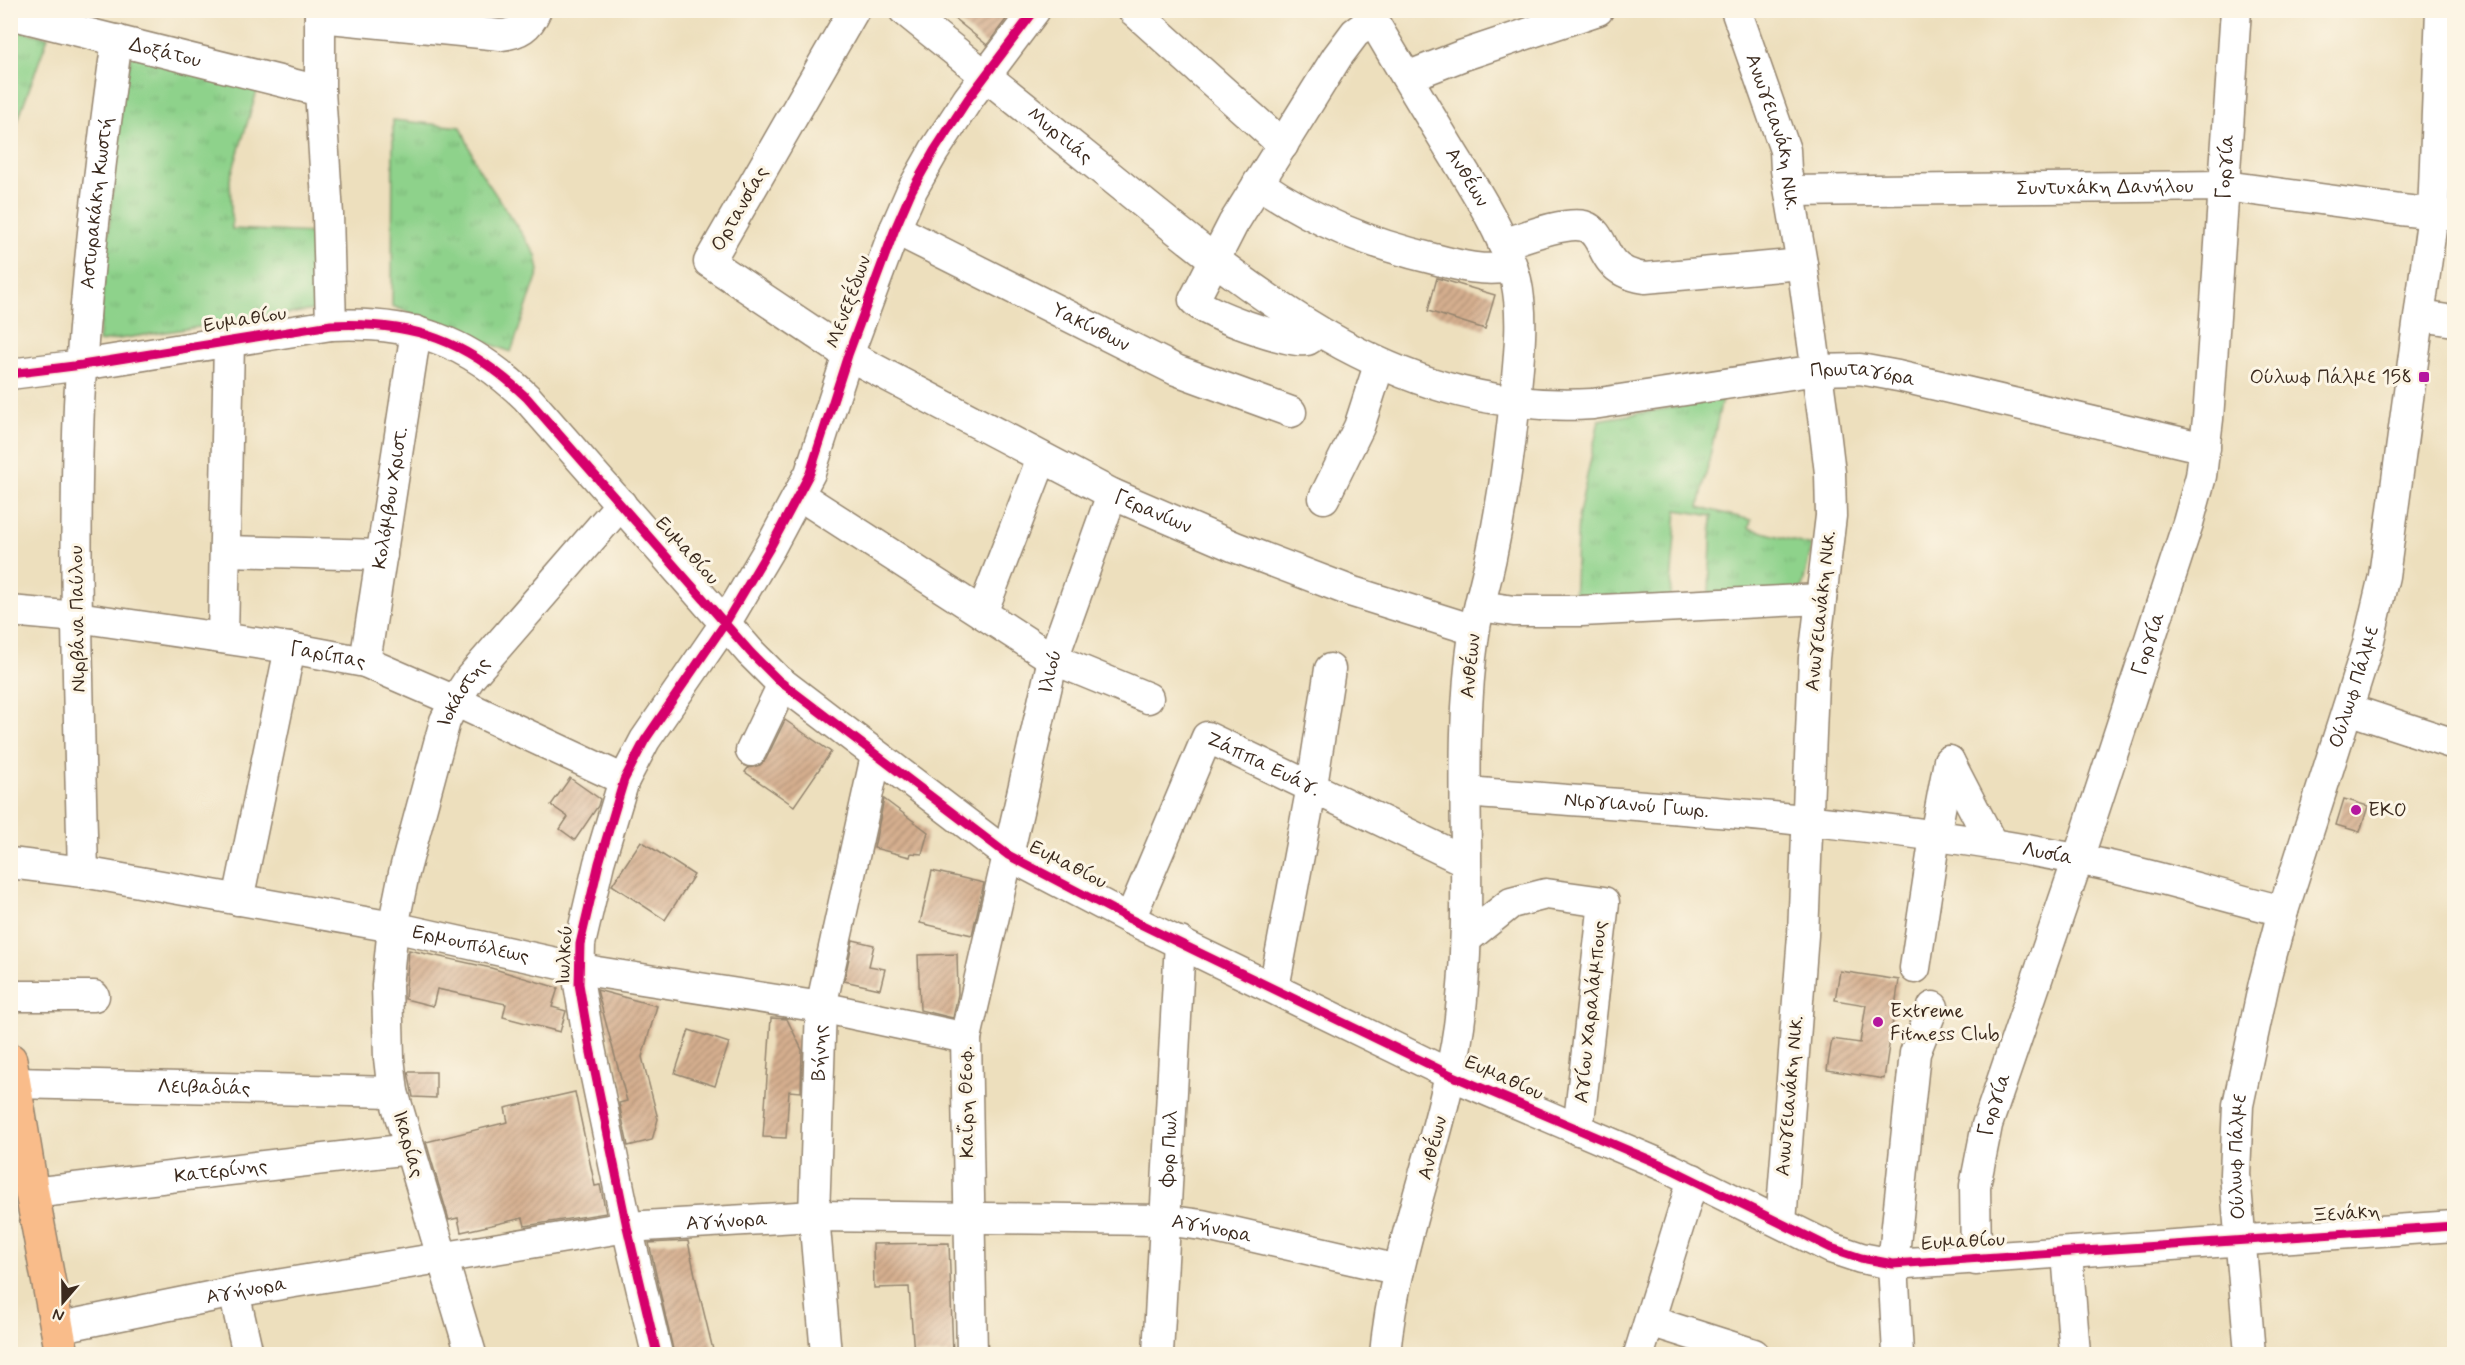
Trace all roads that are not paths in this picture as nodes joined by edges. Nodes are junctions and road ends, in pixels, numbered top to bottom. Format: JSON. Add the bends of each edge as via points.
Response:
{"nodes":[{"id":1,"x":536,"y":10,"type":"edge"},
{"id":2,"x":854,"y":10,"type":"edge"},
{"id":3,"x":904,"y":10,"type":"edge"},
{"id":4,"x":1035,"y":10,"type":"edge"},
{"id":5,"x":1132,"y":10,"type":"edge"},
{"id":6,"x":1598,"y":10,"type":"edge"},
{"id":7,"x":1736,"y":10,"type":"edge"},
{"id":8,"x":2236,"y":10,"type":"edge"},
{"id":9,"x":2440,"y":10,"type":"edge"},
{"id":10,"x":10,"y":14,"type":"edge"},
{"id":11,"x":320,"y":14,"type":"edge"},
{"id":12,"x":1370,"y":15,"type":"edge"},
{"id":13,"x":117,"y":39,"type":"junction"},
{"id":14,"x":986,"y":75,"type":"junction"},
{"id":15,"x":1407,"y":77,"type":"junction"},
{"id":16,"x":320,"y":91,"type":"junction"},
{"id":17,"x":1282,"y":145,"type":"junction"},
{"id":18,"x":1258,"y":183,"type":"junction"},
{"id":19,"x":2225,"y":186,"type":"junction"},
{"id":20,"x":1790,"y":190,"type":"junction"},
{"id":21,"x":2444,"y":215,"type":"edge"},
{"id":22,"x":895,"y":228,"type":"junction"},
{"id":23,"x":1507,"y":256,"type":"junction"},
{"id":24,"x":1214,"y":259,"type":"junction"},
{"id":25,"x":1802,"y":264,"type":"junction"},
{"id":26,"x":2421,"y":316,"type":"junction"},
{"id":27,"x":2454,"y":321,"type":"edge"},
{"id":28,"x":331,"y":325,"type":"junction"},
{"id":29,"x":1317,"y":331,"type":"junction"},
{"id":30,"x":416,"y":332,"type":"junction"},
{"id":31,"x":229,"y":341,"type":"junction"},
{"id":32,"x":848,"y":355,"type":"junction"},
{"id":33,"x":1379,"y":365,"type":"junction"},
{"id":34,"x":82,"y":366,"type":"junction"},
{"id":35,"x":1817,"y":370,"type":"junction"},
{"id":36,"x":10,"y":374,"type":"edge"},
{"id":37,"x":1515,"y":402,"type":"junction"},
{"id":38,"x":1291,"y":412,"type":"dead end"},
{"id":39,"x":2205,"y":448,"type":"junction"},
{"id":40,"x":1042,"y":458,"type":"junction"},
{"id":41,"x":1112,"y":494,"type":"junction"},
{"id":42,"x":799,"y":495,"type":"junction"},
{"id":43,"x":1324,"y":498,"type":"dead end"},
{"id":44,"x":621,"y":504,"type":"junction"},
{"id":45,"x":225,"y":551,"type":"junction"},
{"id":46,"x":382,"y":555,"type":"junction"},
{"id":47,"x":1821,"y":599,"type":"junction"},
{"id":48,"x":10,"y":611,"type":"edge"},
{"id":49,"x":982,"y":614,"type":"junction"},
{"id":50,"x":77,"y":617,"type":"junction"},
{"id":51,"x":1477,"y":618,"type":"junction"},
{"id":52,"x":726,"y":622,"type":"junction"},
{"id":53,"x":223,"y":638,"type":"junction"},
{"id":54,"x":290,"y":648,"type":"junction"},
{"id":55,"x":1053,"y":659,"type":"junction"},
{"id":56,"x":365,"y":663,"type":"junction"},
{"id":57,"x":1330,"y":669,"type":"dead end"},
{"id":58,"x":783,"y":684,"type":"junction"},
{"id":59,"x":1148,"y":698,"type":"dead end"},
{"id":60,"x":455,"y":701,"type":"junction"},
{"id":61,"x":2348,"y":709,"type":"junction"},
{"id":62,"x":2454,"y":744,"type":"edge"},
{"id":63,"x":751,"y":751,"type":"dead end"},
{"id":64,"x":876,"y":756,"type":"junction"},
{"id":65,"x":624,"y":780,"type":"junction"},
{"id":66,"x":1312,"y":786,"type":"junction"},
{"id":67,"x":1466,"y":792,"type":"junction"},
{"id":68,"x":1806,"y":822,"type":"junction"},
{"id":69,"x":1935,"y":836,"type":"junction"},
{"id":70,"x":1992,"y":844,"type":"junction"},
{"id":71,"x":1008,"y":855,"type":"junction"},
{"id":72,"x":2078,"y":859,"type":"junction"},
{"id":73,"x":1465,"y":861,"type":"junction"},
{"id":74,"x":10,"y":862,"type":"edge"},
{"id":75,"x":83,"y":872,"type":"junction"},
{"id":76,"x":238,"y":900,"type":"junction"},
{"id":77,"x":2283,"y":911,"type":"junction"},
{"id":78,"x":1130,"y":919,"type":"junction"},
{"id":79,"x":393,"y":927,"type":"junction"},
{"id":80,"x":1466,"y":939,"type":"junction"},
{"id":81,"x":1180,"y":942,"type":"junction"},
{"id":82,"x":578,"y":968,"type":"junction"},
{"id":83,"x":1915,"y":968,"type":"dead end"},
{"id":84,"x":1274,"y":988,"type":"junction"},
{"id":85,"x":10,"y":996,"type":"edge"},
{"id":86,"x":94,"y":996,"type":"dead end"},
{"id":87,"x":821,"y":1007,"type":"junction"},
{"id":88,"x":1933,"y":1007,"type":"dead end"},
{"id":89,"x":966,"y":1038,"type":"junction"},
{"id":90,"x":13,"y":1072,"type":"edge"},
{"id":91,"x":1451,"y":1074,"type":"junction"},
{"id":92,"x":393,"y":1092,"type":"junction"},
{"id":93,"x":1578,"y":1130,"type":"junction"},
{"id":94,"x":410,"y":1149,"type":"junction"},
{"id":95,"x":1693,"y":1179,"type":"junction"},
{"id":96,"x":24,"y":1186,"type":"edge"},
{"id":97,"x":814,"y":1216,"type":"junction"},
{"id":98,"x":970,"y":1219,"type":"junction"},
{"id":99,"x":1164,"y":1220,"type":"junction"},
{"id":100,"x":1781,"y":1222,"type":"junction"},
{"id":101,"x":2454,"y":1226,"type":"edge"},
{"id":102,"x":627,"y":1227,"type":"junction"},
{"id":103,"x":2240,"y":1239,"type":"junction"},
{"id":104,"x":2067,"y":1253,"type":"junction"},
{"id":105,"x":442,"y":1258,"type":"junction"},
{"id":106,"x":1976,"y":1260,"type":"junction"},
{"id":107,"x":1893,"y":1264,"type":"junction"},
{"id":108,"x":1399,"y":1270,"type":"junction"},
{"id":109,"x":234,"y":1292,"type":"junction"},
{"id":110,"x":1650,"y":1321,"type":"junction"},
{"id":111,"x":59,"y":1341,"type":"edge"},
{"id":112,"x":248,"y":1354,"type":"edge"},
{"id":113,"x":471,"y":1354,"type":"edge"},
{"id":114,"x":657,"y":1354,"type":"edge"},
{"id":115,"x":826,"y":1354,"type":"edge"},
{"id":116,"x":972,"y":1354,"type":"edge"},
{"id":117,"x":1158,"y":1354,"type":"edge"},
{"id":118,"x":1385,"y":1354,"type":"edge"},
{"id":119,"x":1639,"y":1354,"type":"edge"},
{"id":120,"x":1754,"y":1354,"type":"edge"},
{"id":121,"x":1898,"y":1354,"type":"edge"},
{"id":122,"x":2075,"y":1354,"type":"edge"},
{"id":123,"x":2250,"y":1354,"type":"edge"}],
"edges":[{"from":1,"to":11,"type":"street","via":[[524,28],[501,35]]},
{"from":2,"to":32,"type":"street","name":"Ορτανσίας","via":[[709,262]]},
{"from":3,"to":14,"type":"street","name":"Μυρτιάς"},
{"from":4,"to":14,"type":"street","name":"Μενεξέδων"},
{"from":5,"to":17,"type":"street"},
{"from":6,"to":15,"type":"street"},
{"from":7,"to":20,"type":"street","name":"Ανωγειανάκη Νικ.","via":[[1785,150]]},
{"from":8,"to":19,"type":"street","name":"Γοργία"},
{"from":9,"to":21,"type":"street","name":"Ούλωφ Πάλμε"},
{"from":10,"to":13,"type":"street","name":"Δοξάτου"},
{"from":11,"to":16,"type":"street"},
{"from":12,"to":15,"type":"street","name":"Ανθέων"},
{"from":12,"to":17,"type":"street","via":[[1347,43]]},
{"from":13,"to":16,"type":"street","name":"Δοξάτου"},
{"from":13,"to":34,"type":"street","name":"Αστυρακάκη Κωστή","via":[[97,194]]},
{"from":14,"to":22,"type":"street","name":"Μενεξέδων","via":[[934,151]]},
{"from":14,"to":24,"type":"street","name":"Μυρτιάς"},
{"from":15,"to":23,"type":"street","name":"Ανθέων","via":[[1466,176]]},
{"from":16,"to":28,"type":"street"},
{"from":17,"to":18,"type":"street"},
{"from":18,"to":23,"type":"street","via":[[1314,218],[1375,243],[1487,269]]},
{"from":18,"to":24,"type":"street"},
{"from":19,"to":20,"type":"street","name":"Συντυχάκη Δανήλου"},
{"from":19,"to":21,"type":"street","name":"Συντυχάκη Δανήλου"},
{"from":19,"to":39,"type":"street","name":"Γοργία"},
{"from":20,"to":25,"type":"street","name":"Ανωγειανάκη Νικ."},
{"from":21,"to":26,"type":"street","name":"Ούλωφ Πάλμε"},
{"from":22,"to":32,"type":"street","name":"Μενεξέδων"},
{"from":22,"to":38,"type":"street","name":"Υακίνθων","via":[[1176,370]]},
{"from":23,"to":25,"type":"street","via":[[1572,225],[1586,226],[1613,264],[1644,278]]},
{"from":23,"to":37,"type":"street","name":"Ανθέων","via":[[1520,311]]},
{"from":24,"to":29,"type":"street","name":"Μυρτιάς"},
{"from":24,"to":29,"type":"street","via":[[1194,300],[1200,308],[1292,339],[1307,340]]},
{"from":25,"to":35,"type":"street","name":"Ανωγειανάκη Νικ."},
{"from":26,"to":27,"type":"street"},
{"from":26,"to":61,"type":"street","name":"Ούλωφ Πάλμε","via":[[2384,576],[2374,625]]},
{"from":28,"to":30,"type":"street","name":"Ευμαθίου"},
{"from":28,"to":31,"type":"street","name":"Ευμαθίου"},
{"from":29,"to":33,"type":"street","name":"Μυρτιάς"},
{"from":30,"to":44,"type":"street","name":"Ευμαθίου","via":[[469,352],[511,383]]},
{"from":30,"to":46,"type":"street","name":"Κολόμβου Χριστ."},
{"from":31,"to":34,"type":"street","name":"Ευμαθίου"},
{"from":31,"to":45,"type":"street"},
{"from":32,"to":40,"type":"street","name":"Γερανίων"},
{"from":32,"to":42,"type":"street","name":"Μενεξέδων","via":[[810,473]]},
{"from":33,"to":37,"type":"street","name":"Μυρτιάς","via":[[1444,386]]},
{"from":33,"to":43,"type":"street","via":[[1359,427]]},
{"from":34,"to":36,"type":"street","name":"Ευμαθίου"},
{"from":34,"to":50,"type":"street","name":"Νιρβάνα Παύλου"},
{"from":35,"to":37,"type":"street","name":"Πρωταγόρα","via":[[1593,404]]},
{"from":35,"to":39,"type":"street","name":"Πρωταγόρα","via":[[1860,369],[1898,376]]},
{"from":35,"to":47,"type":"street","name":"Ανωγειανάκη Νικ.","via":[[1831,494]]},
{"from":37,"to":51,"type":"street","name":"Ανθέων","via":[[1500,506]]},
{"from":39,"to":72,"type":"street","name":"Γοργία","via":[[2188,523]]},
{"from":40,"to":41,"type":"street","name":"Γερανίων"},
{"from":40,"to":49,"type":"street"},
{"from":41,"to":51,"type":"street","name":"Γερανίων","via":[[1353,592]]},
{"from":41,"to":55,"type":"street","name":"Ιλιού"},
{"from":42,"to":49,"type":"street"},
{"from":42,"to":52,"type":"street","name":"Μενεξέδων"},
{"from":44,"to":52,"type":"street","name":"Ευμαθίου"},
{"from":44,"to":60,"type":"street","name":"Ιοκάστης","via":[[493,651]]},
{"from":45,"to":46,"type":"street"},
{"from":45,"to":53,"type":"street"},
{"from":46,"to":56,"type":"street","name":"Κολόμβου Χριστ."},
{"from":47,"to":51,"type":"street","name":"Γερανίων","via":[[1514,611]]},
{"from":47,"to":68,"type":"street","name":"Ανωγειανάκη Νικ.","via":[[1814,658]]},
{"from":48,"to":50,"type":"street","name":"Γαρίπας"},
{"from":49,"to":55,"type":"street"},
{"from":50,"to":53,"type":"street","name":"Γαρίπας"},
{"from":50,"to":75,"type":"street","name":"Νιρβάνα Παύλου"},
{"from":51,"to":67,"type":"street","name":"Ανθέων","via":[[1466,714]]},
{"from":52,"to":58,"type":"street","name":"Ευμαθίου"},
{"from":52,"to":65,"type":"street","name":"Ιωλκού","via":[[662,712]]},
{"from":53,"to":54,"type":"street","name":"Γαρίπας"},
{"from":54,"to":56,"type":"street","name":"Γαρίπας"},
{"from":54,"to":76,"type":"street"},
{"from":55,"to":59,"type":"street"},
{"from":55,"to":71,"type":"street","name":"Ιλιού"},
{"from":56,"to":60,"type":"street","name":"Γαρίπας"},
{"from":57,"to":66,"type":"street"},
{"from":58,"to":63,"type":"street"},
{"from":58,"to":64,"type":"street","name":"Ευμαθίου"},
{"from":60,"to":65,"type":"street","name":"Γαρίπας"},
{"from":60,"to":79,"type":"street","name":"Ιοκάστης","via":[[437,747]]},
{"from":61,"to":62,"type":"street"},
{"from":61,"to":77,"type":"street","name":"Ούλωφ Πάλμε"},
{"from":64,"to":71,"type":"street","name":"Ευμαθίου"},
{"from":64,"to":87,"type":"street","name":"Βήνης"},
{"from":65,"to":82,"type":"street","name":"Ιωλκού","via":[[585,918]]},
{"from":66,"to":73,"type":"street","name":"Ζάππα Ευάγ."},
{"from":66,"to":78,"type":"street","name":"Ζάππα Ευάγ.","via":[[1207,736]]},
{"from":66,"to":84,"type":"street"},
{"from":67,"to":68,"type":"street","name":"Νιργιανού Γιωρ."},
{"from":67,"to":73,"type":"street","name":"Ανθέων"},
{"from":68,"to":69,"type":"street","name":"Λυσία"},
{"from":68,"to":100,"type":"street","name":"Ανωγειανάκη Νικ.","via":[[1803,935]]},
{"from":69,"to":70,"type":"street","name":"Λυσία"},
{"from":69,"to":70,"type":"street","via":[[1949,761]]},
{"from":69,"to":83,"type":"street"},
{"from":70,"to":72,"type":"street","name":"Λυσία"},
{"from":71,"to":78,"type":"street","name":"Ευμαθίου"},
{"from":71,"to":89,"type":"street","name":"Καΐρη Θεοφ."},
{"from":72,"to":77,"type":"street","name":"Λυσία"},
{"from":72,"to":106,"type":"street","name":"Γοργία","via":[[1982,1145],[1975,1186]]},
{"from":73,"to":80,"type":"street","name":"Ανθέων"},
{"from":74,"to":75,"type":"street","name":"Ερμουπόλεως"},
{"from":75,"to":76,"type":"street","name":"Ερμουπόλεως"},
{"from":76,"to":79,"type":"street","name":"Ερμουπόλεως"},
{"from":77,"to":103,"type":"street","name":"Ούλωφ Πάλμε","via":[[2238,1105],[2235,1153]]},
{"from":78,"to":81,"type":"street","name":"Ευμαθίου"},
{"from":79,"to":82,"type":"street","name":"Ερμουπόλεως"},
{"from":79,"to":92,"type":"street","name":"Ικαρίας","via":[[387,997]]},
{"from":80,"to":91,"type":"street","name":"Ανθέων"},
{"from":80,"to":93,"type":"street","name":"Αγίου Χαραλάμπους","via":[[1511,903],[1546,894],[1604,902]]},
{"from":81,"to":84,"type":"street","name":"Ευμαθίου"},
{"from":81,"to":99,"type":"street","name":"Φορ Πωλ"},
{"from":82,"to":87,"type":"street","name":"Ερμουπόλεως"},
{"from":82,"to":102,"type":"street","name":"Ιωλκού","via":[[590,1048]]},
{"from":84,"to":91,"type":"street","name":"Ευμαθίου"},
{"from":85,"to":86,"type":"street"},
{"from":87,"to":89,"type":"street","name":"Ερμουπόλεως"},
{"from":87,"to":97,"type":"street","name":"Βήνης"},
{"from":88,"to":107,"type":"street","via":[[1915,1053]]},
{"from":89,"to":98,"type":"street","name":"Καΐρη Θεοφ."},
{"from":90,"to":92,"type":"street","name":"Λειβαδιάς"},
{"from":90,"to":96,"type":"main road"},
{"from":91,"to":93,"type":"street","name":"Ευμαθίου"},
{"from":91,"to":108,"type":"street","name":"Ανθέων"},
{"from":92,"to":94,"type":"street","name":"Ικαρίας"},
{"from":93,"to":95,"type":"street","name":"Ευμαθίου"},
{"from":94,"to":96,"type":"street","name":"Κατερίνης"},
{"from":94,"to":105,"type":"street","name":"Ικαρίας"},
{"from":95,"to":100,"type":"street","name":"Ευμαθίου"},
{"from":95,"to":110,"type":"street"},
{"from":96,"to":111,"type":"main road"},
{"from":97,"to":98,"type":"street","name":"Αγήνορα"},
{"from":97,"to":102,"type":"street","name":"Αγήνορα"},
{"from":97,"to":115,"type":"street","name":"Βήνης"},
{"from":98,"to":99,"type":"street","name":"Αγήνορα"},
{"from":98,"to":116,"type":"street","name":"Καΐρη Θεοφ."},
{"from":99,"to":108,"type":"street","name":"Αγήνορα"},
{"from":99,"to":117,"type":"street","name":"Φορ Πωλ"},
{"from":100,"to":107,"type":"street","name":"Ευμαθίου","via":[[1845,1253]]},
{"from":101,"to":103,"type":"street","name":"Ξενάκη"},
{"from":102,"to":105,"type":"street","name":"Αγήνορα"},
{"from":102,"to":114,"type":"street","name":"Ιωλκού"},
{"from":103,"to":104,"type":"street","name":"Ευμαθίου"},
{"from":103,"to":123,"type":"street","name":"Ούλωφ Πάλμε"},
{"from":104,"to":106,"type":"street","name":"Ευμαθίου"},
{"from":104,"to":122,"type":"street"},
{"from":105,"to":109,"type":"street","name":"Αγήνορα"},
{"from":105,"to":113,"type":"street","name":"Ικαρίας"},
{"from":106,"to":107,"type":"street","name":"Ευμαθίου"},
{"from":107,"to":121,"type":"street"},
{"from":108,"to":118,"type":"street","name":"Ανθέων"},
{"from":109,"to":111,"type":"street","name":"Αγήνορα"},
{"from":109,"to":112,"type":"street"},
{"from":110,"to":119,"type":"street"},
{"from":110,"to":120,"type":"street"}]}
